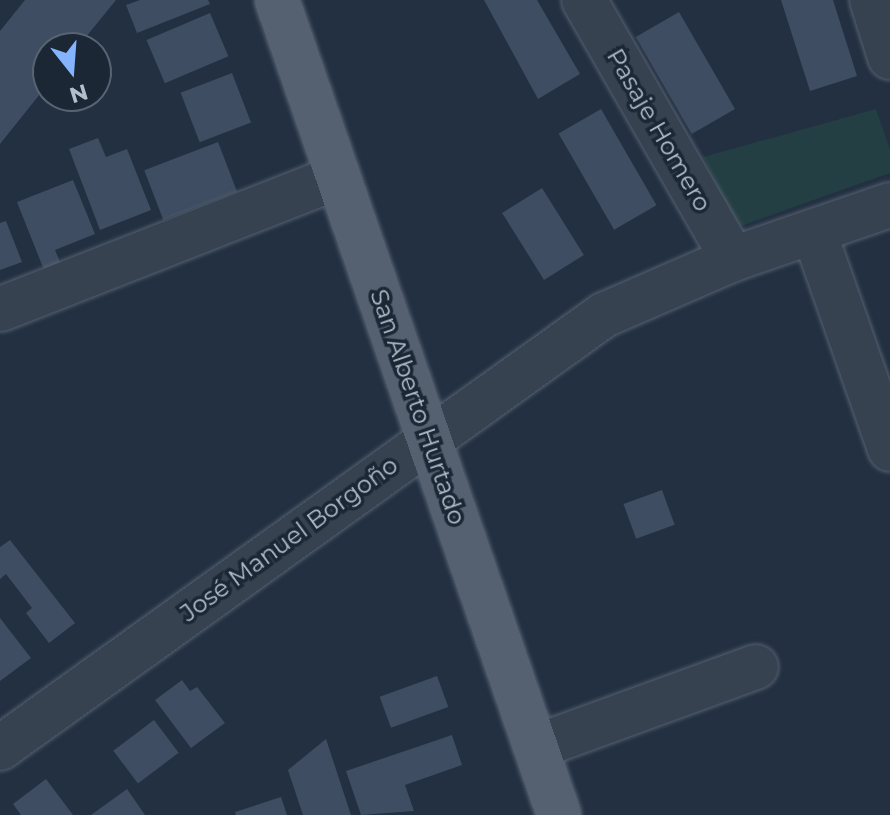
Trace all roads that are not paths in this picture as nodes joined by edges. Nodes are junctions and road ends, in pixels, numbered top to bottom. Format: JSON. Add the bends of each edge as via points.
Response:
{"nodes":[{"id":1,"x":277,"y":0,"type":"edge"},
{"id":2,"x":584,"y":0,"type":"edge"},
{"id":3,"x":872,"y":0,"type":"edge"},
{"id":4,"x":890,"y":57,"type":"edge"},
{"id":5,"x":338,"y":177,"type":"junction"},
{"id":6,"x":890,"y":205,"type":"edge"},
{"id":7,"x":814,"y":232,"type":"junction"},
{"id":8,"x":733,"y":259,"type":"junction"},
{"id":9,"x":1,"y":309,"type":"edge"},
{"id":10,"x":428,"y":438,"type":"junction"},
{"id":11,"x":890,"y":449,"type":"edge"},
{"id":12,"x":756,"y":667,"type":"dead end"},
{"id":13,"x":536,"y":747,"type":"junction"},
{"id":14,"x":0,"y":748,"type":"edge"},
{"id":15,"x":559,"y":815,"type":"edge"}],
"edges":[{"from":1,"to":5,"type":"main road","name":"San Alberto Hurtado"},
{"from":2,"to":8,"type":"street","name":"Pasaje Homero"},
{"from":3,"to":4,"type":"street"},
{"from":5,"to":9,"type":"street"},
{"from":5,"to":10,"type":"main road","name":"San Alberto Hurtado"},
{"from":6,"to":7,"type":"street","name":"José Manuel Borgoño"},
{"from":7,"to":8,"type":"street","name":"José Manuel Borgoño"},
{"from":7,"to":11,"type":"street"},
{"from":8,"to":10,"type":"street","name":"José Manuel Borgoño","via":[[604,315]]},
{"from":10,"to":13,"type":"main road","name":"San Alberto Hurtado"},
{"from":10,"to":14,"type":"street","name":"José Manuel Borgoño"},
{"from":12,"to":13,"type":"street"},
{"from":13,"to":15,"type":"main road","name":"San Alberto Hurtado"}]}
